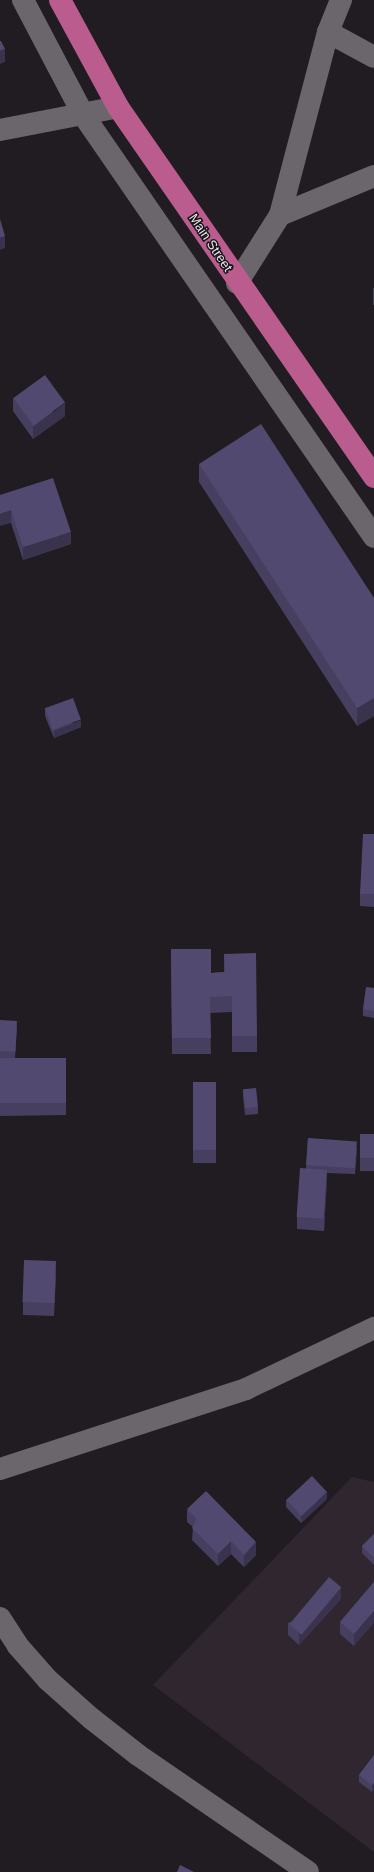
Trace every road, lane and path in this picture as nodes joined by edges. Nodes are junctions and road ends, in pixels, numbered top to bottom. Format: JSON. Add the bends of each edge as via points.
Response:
{"nodes":[{"id":1,"x":23,"y":0,"type":"edge"},
{"id":2,"x":60,"y":0,"type":"edge"},
{"id":3,"x":341,"y":0,"type":"edge"},
{"id":4,"x":328,"y":32,"type":"junction"},
{"id":5,"x":374,"y":57,"type":"edge"},
{"id":6,"x":118,"y":107,"type":"junction"},
{"id":7,"x":84,"y":116,"type":"junction"},
{"id":8,"x":0,"y":130,"type":"edge"},
{"id":9,"x":374,"y":176,"type":"edge"},
{"id":10,"x":280,"y":215,"type":"junction"},
{"id":11,"x":237,"y":283,"type":"junction"},
{"id":12,"x":374,"y":477,"type":"edge"},
{"id":13,"x":374,"y":537,"type":"edge"},
{"id":14,"x":374,"y":1328,"type":"edge"},
{"id":15,"x":0,"y":1470,"type":"edge"},
{"id":16,"x":0,"y":1618,"type":"edge"},
{"id":17,"x":308,"y":1872,"type":"edge"}],
"edges":[{"from":1,"to":7,"type":"street"},
{"from":2,"to":6,"type":"highway","name":"Main Street"},
{"from":3,"to":4,"type":"street"},
{"from":4,"to":5,"type":"street"},
{"from":4,"to":10,"type":"street"},
{"from":6,"to":7,"type":"street"},
{"from":6,"to":11,"type":"highway","name":"Main Street"},
{"from":7,"to":8,"type":"street"},
{"from":7,"to":13,"type":"street"},
{"from":9,"to":10,"type":"street"},
{"from":10,"to":11,"type":"street"},
{"from":11,"to":12,"type":"highway","name":"Main Street"},
{"from":14,"to":15,"type":"street","via":[[246,1389]]},
{"from":16,"to":17,"type":"street","via":[[18,1646],[43,1674],[92,1719],[138,1756]]}]}
